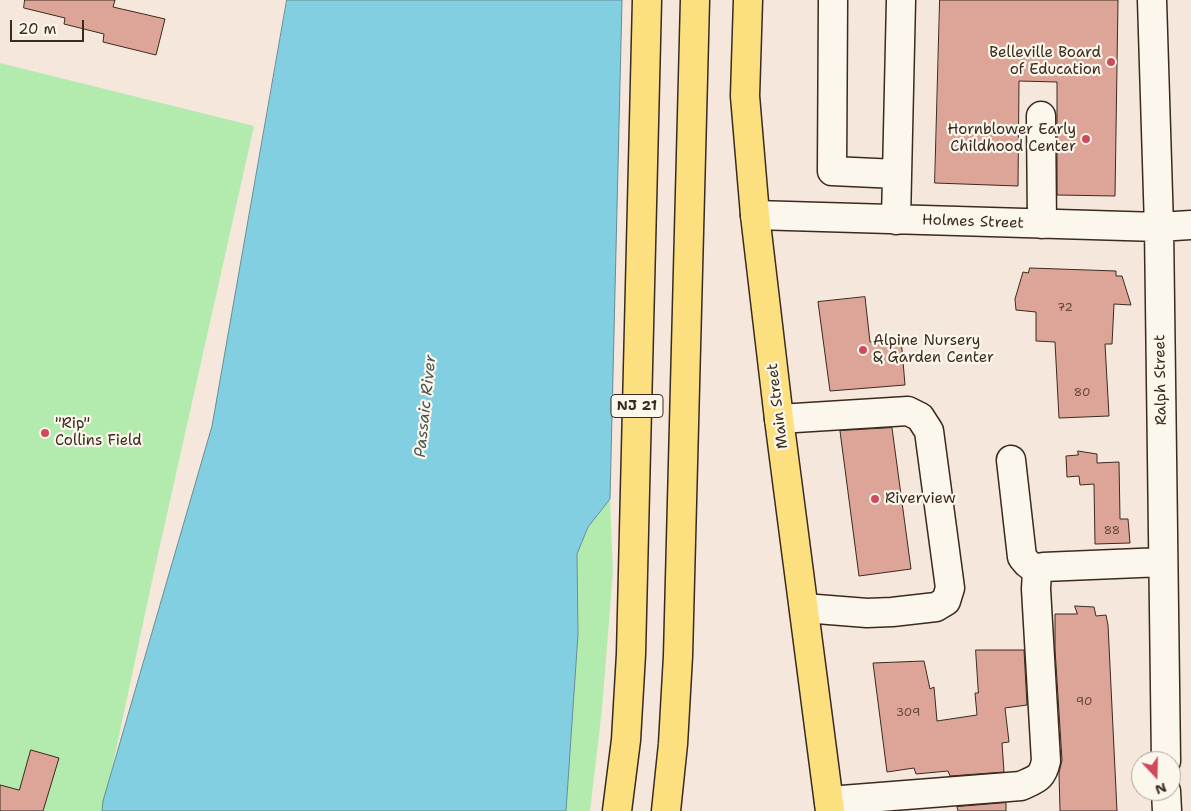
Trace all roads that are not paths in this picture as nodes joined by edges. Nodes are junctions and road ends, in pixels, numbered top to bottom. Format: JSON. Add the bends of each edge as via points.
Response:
{"nodes":[{"id":1,"x":647,"y":0,"type":"edge"},
{"id":2,"x":694,"y":0,"type":"edge"},
{"id":3,"x":748,"y":0,"type":"edge"},
{"id":4,"x":833,"y":0,"type":"edge"},
{"id":5,"x":901,"y":0,"type":"edge"},
{"id":6,"x":1152,"y":0,"type":"edge"},
{"id":7,"x":1042,"y":116,"type":"dead end"},
{"id":8,"x":897,"y":174,"type":"junction"},
{"id":9,"x":755,"y":215,"type":"junction"},
{"id":10,"x":896,"y":220,"type":"junction"},
{"id":11,"x":1042,"y":224,"type":"junction"},
{"id":12,"x":1191,"y":225,"type":"edge"},
{"id":13,"x":1159,"y":228,"type":"junction"},
{"id":14,"x":779,"y":419,"type":"junction"},
{"id":15,"x":1011,"y":460,"type":"dead end"},
{"id":16,"x":1163,"y":562,"type":"junction"},
{"id":17,"x":1037,"y":571,"type":"junction"},
{"id":18,"x":804,"y":608,"type":"junction"},
{"id":19,"x":1166,"y":751,"type":"edge"},
{"id":20,"x":829,"y":806,"type":"edge"},
{"id":21,"x":618,"y":811,"type":"edge"},
{"id":22,"x":666,"y":811,"type":"edge"}],
"edges":[{"from":1,"to":21,"type":"main road","number":"NJ 21","via":[[631,654]]},
{"from":2,"to":22,"type":"main road","number":"NJ 21","via":[[678,656]]},
{"from":3,"to":9,"type":"main road","name":"Main Street","via":[[745,96]]},
{"from":4,"to":8,"type":"street","via":[[832,171]]},
{"from":5,"to":8,"type":"street"},
{"from":6,"to":13,"type":"street","name":"Ralph Street"},
{"from":7,"to":11,"type":"street"},
{"from":8,"to":10,"type":"street"},
{"from":9,"to":10,"type":"street","name":"Holmes Street"},
{"from":9,"to":14,"type":"main road","name":"Main Street"},
{"from":10,"to":11,"type":"street","name":"Holmes Street"},
{"from":11,"to":13,"type":"street","name":"Holmes Street"},
{"from":12,"to":13,"type":"street","name":"Holmes Street"},
{"from":13,"to":16,"type":"street","name":"Ralph Street"},
{"from":14,"to":18,"type":"main road","name":"Main Street"},
{"from":14,"to":18,"type":"street","via":[[908,412],[920,417],[929,431],[950,588],[946,601],[936,607],[867,613]]},
{"from":15,"to":17,"type":"street","via":[[1022,557]]},
{"from":16,"to":17,"type":"street","via":[[1043,567]]},
{"from":16,"to":19,"type":"street","name":"Ralph Street"},
{"from":17,"to":20,"type":"street","via":[[1046,761],[1039,777],[1021,786]]},
{"from":18,"to":20,"type":"main road","name":"Main Street"}]}
